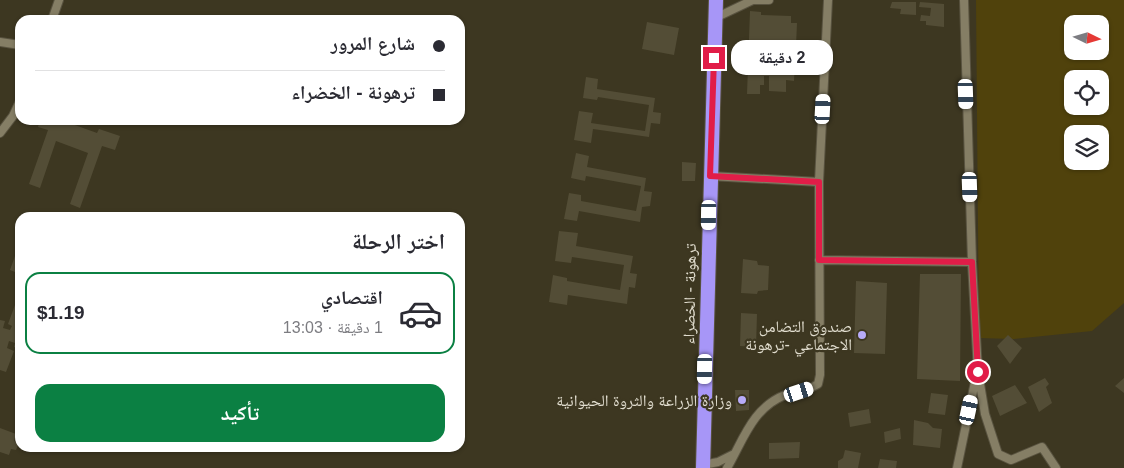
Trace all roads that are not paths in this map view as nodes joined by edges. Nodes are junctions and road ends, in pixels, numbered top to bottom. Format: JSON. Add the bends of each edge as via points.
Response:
{"nodes":[{"id":1,"x":59,"y":0,"type":"edge"},
{"id":2,"x":716,"y":0,"type":"edge"},
{"id":3,"x":752,"y":0,"type":"edge"},
{"id":4,"x":769,"y":0,"type":"edge"},
{"id":5,"x":828,"y":0,"type":"edge"},
{"id":6,"x":964,"y":0,"type":"edge"},
{"id":7,"x":54,"y":15,"type":"edge"},
{"id":8,"x":715,"y":18,"type":"junction"},
{"id":9,"x":0,"y":42,"type":"edge"},
{"id":10,"x":15,"y":45,"type":"edge"},
{"id":11,"x":15,"y":112,"type":"edge"},
{"id":12,"x":0,"y":133,"type":"edge"},
{"id":13,"x":710,"y":176,"type":"junction"},
{"id":14,"x":819,"y":182,"type":"junction"},
{"id":15,"x":819,"y":260,"type":"junction"},
{"id":16,"x":972,"y":262,"type":"junction"},
{"id":17,"x":978,"y":372,"type":"junction"},
{"id":18,"x":734,"y":454,"type":"junction"},
{"id":19,"x":703,"y":466,"type":"edge"},
{"id":20,"x":727,"y":468,"type":"edge"},
{"id":21,"x":957,"y":468,"type":"edge"},
{"id":22,"x":1056,"y":468,"type":"edge"}],
"edges":[{"from":1,"to":7,"type":"street"},
{"from":2,"to":8,"type":"highway","name":"ترهونة - الخضراء"},
{"from":3,"to":4,"type":"street"},
{"from":3,"to":8,"type":"street"},
{"from":5,"to":14,"type":"street"},
{"from":6,"to":16,"type":"street"},
{"from":8,"to":13,"type":"highway","name":"ترهونة - الخضراء"},
{"from":9,"to":10,"type":"street"},
{"from":11,"to":12,"type":"street"},
{"from":13,"to":14,"type":"street"},
{"from":13,"to":19,"type":"highway","name":"ترهونة - الخضراء"},
{"from":14,"to":15,"type":"street"},
{"from":15,"to":16,"type":"street"},
{"from":15,"to":18,"type":"street","via":[[818,384],[771,403],[750,423]]},
{"from":16,"to":17,"type":"street"},
{"from":17,"to":21,"type":"street"},
{"from":17,"to":22,"type":"street","via":[[985,414],[998,454],[1011,460],[1042,447]]},
{"from":18,"to":19,"type":"street"},
{"from":18,"to":20,"type":"street"}]}
